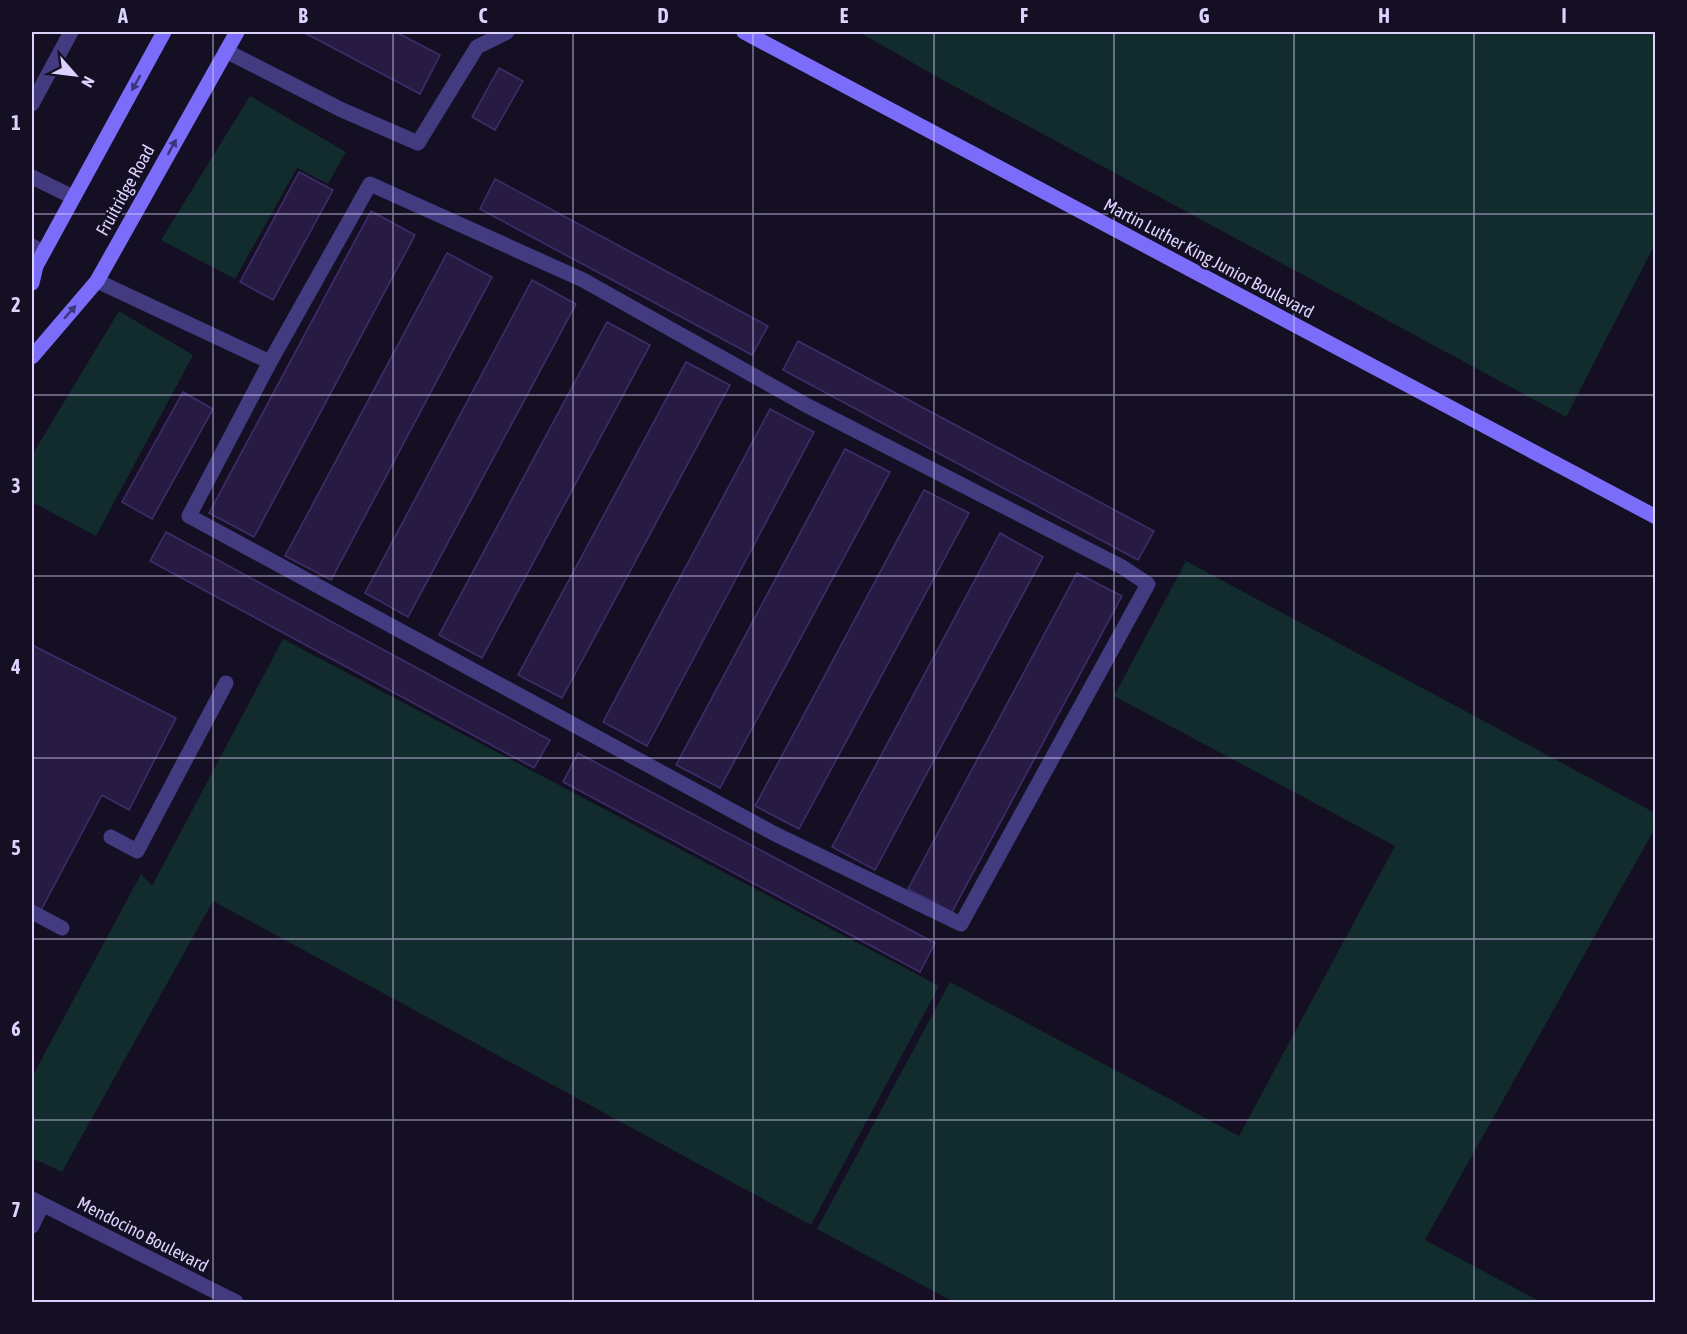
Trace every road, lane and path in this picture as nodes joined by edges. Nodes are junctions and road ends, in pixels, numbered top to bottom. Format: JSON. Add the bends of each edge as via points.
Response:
{"nodes":[{"id":1,"x":71,"y":32,"type":"edge"},
{"id":2,"x":164,"y":32,"type":"edge"},
{"id":3,"x":237,"y":32,"type":"edge"},
{"id":4,"x":507,"y":32,"type":"edge"},
{"id":5,"x":744,"y":32,"type":"edge"},
{"id":6,"x":226,"y":51,"type":"junction"},
{"id":7,"x":32,"y":104,"type":"edge"},
{"id":8,"x":32,"y":177,"type":"edge"},
{"id":9,"x":73,"y":197,"type":"junction"},
{"id":10,"x":37,"y":249,"type":"edge"},
{"id":11,"x":97,"y":280,"type":"junction"},
{"id":12,"x":32,"y":283,"type":"edge"},
{"id":13,"x":32,"y":357,"type":"edge"},
{"id":14,"x":270,"y":362,"type":"junction"},
{"id":15,"x":1656,"y":518,"type":"edge"},
{"id":16,"x":226,"y":683,"type":"dead end"},
{"id":17,"x":111,"y":837,"type":"dead end"},
{"id":18,"x":32,"y":912,"type":"edge"},
{"id":19,"x":62,"y":928,"type":"dead end"},
{"id":20,"x":37,"y":1202,"type":"edge"},
{"id":21,"x":32,"y":1226,"type":"edge"},
{"id":22,"x":236,"y":1302,"type":"edge"}],
"edges":[{"from":1,"to":7,"type":"street"},
{"from":2,"to":9,"type":"street","one_way":true},
{"from":3,"to":6,"type":"street","name":"Fruitridge Road"},
{"from":4,"to":6,"type":"street","via":[[477,47],[418,143],[342,110]]},
{"from":5,"to":15,"type":"street","name":"Martin Luther King Junior Boulevard"},
{"from":11,"to":6,"type":"street","name":"Fruitridge Road","one_way":true},
{"from":8,"to":9,"type":"street"},
{"from":9,"to":10,"type":"street"},
{"from":10,"to":12,"type":"street"},
{"from":13,"to":11,"type":"street","name":"Fruitridge Road","one_way":true},
{"from":11,"to":14,"type":"street"},
{"from":14,"to":14,"type":"street","via":[[370,184],[583,280],[806,405],[1122,567],[1148,584],[961,924],[775,834],[189,516]]},
{"from":16,"to":17,"type":"street","via":[[137,851]]},
{"from":18,"to":19,"type":"street"},
{"from":20,"to":21,"type":"street"},
{"from":20,"to":22,"type":"street","name":"Mendocino Boulevard"}]}
